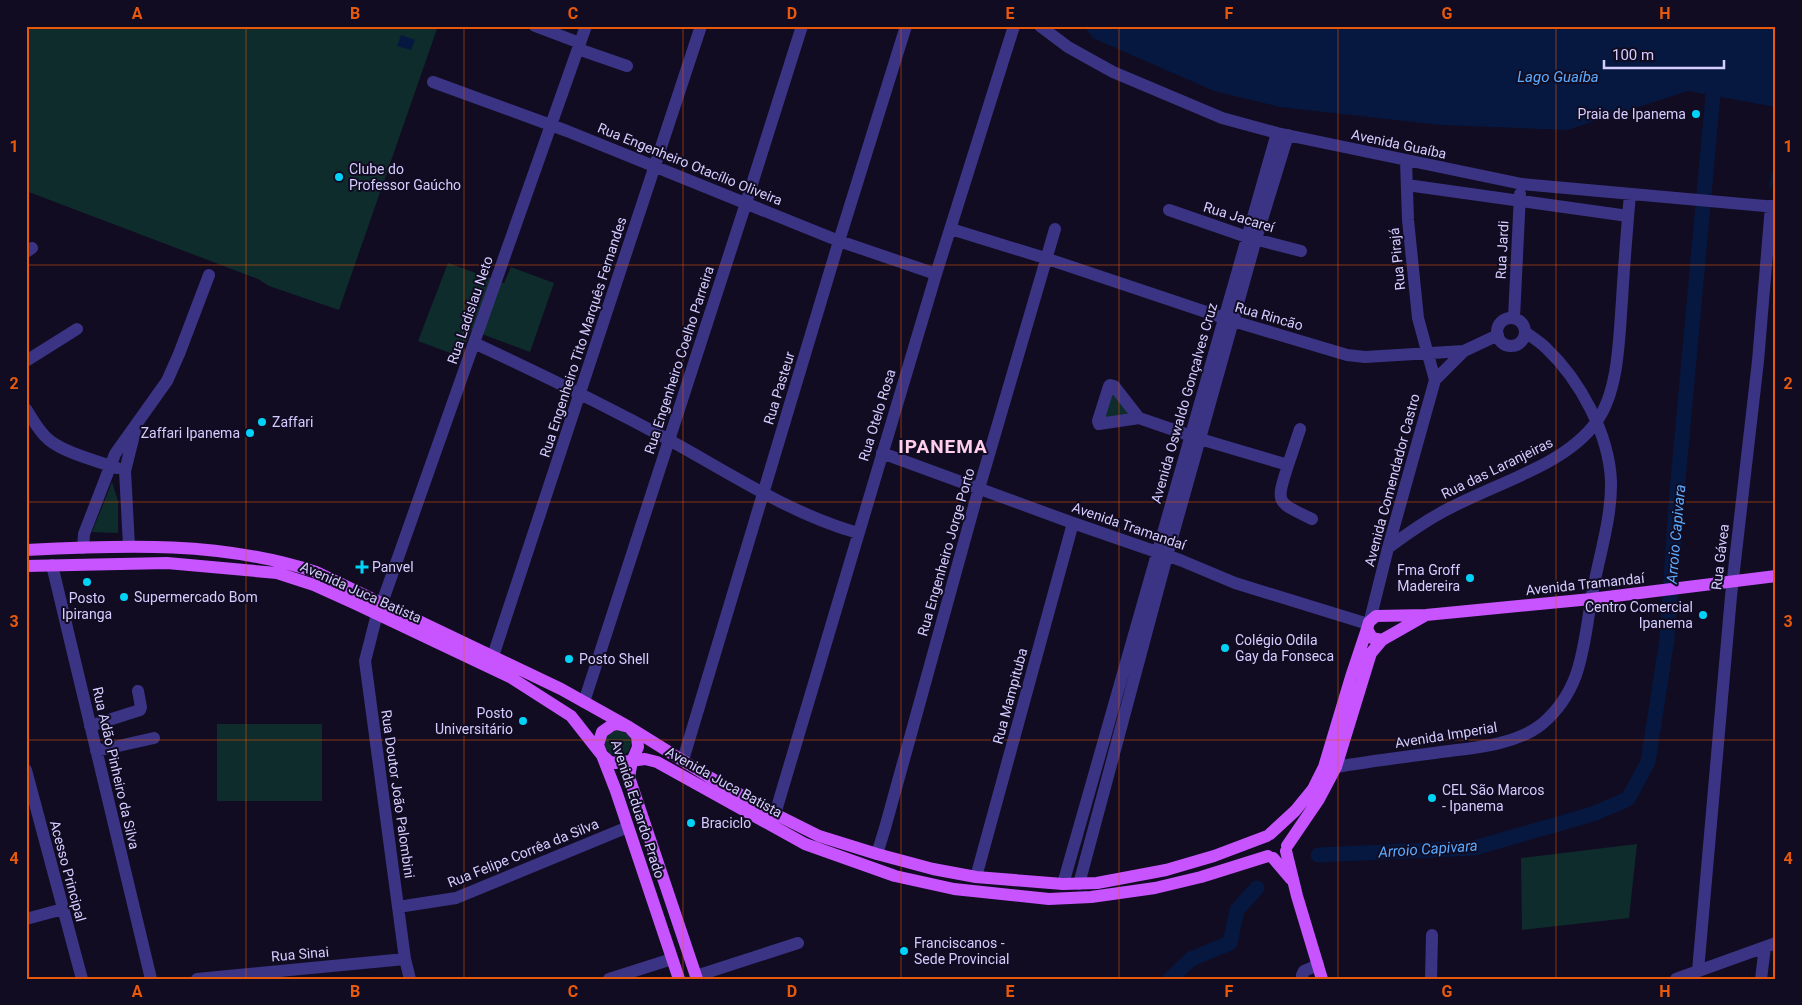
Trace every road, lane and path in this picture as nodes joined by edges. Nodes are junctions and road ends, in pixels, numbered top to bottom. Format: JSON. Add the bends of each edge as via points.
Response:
{"nodes":[{"id":1,"x":535,"y":26,"type":"edge"},
{"id":2,"x":586,"y":26,"type":"edge"},
{"id":3,"x":701,"y":26,"type":"edge"},
{"id":4,"x":802,"y":26,"type":"edge"},
{"id":5,"x":906,"y":26,"type":"edge"},
{"id":6,"x":1014,"y":26,"type":"edge"},
{"id":7,"x":1040,"y":26,"type":"edge"},
{"id":8,"x":579,"y":46,"type":"junction"},
{"id":9,"x":627,"y":66,"type":"dead end"},
{"id":10,"x":433,"y":82,"type":"dead end"},
{"id":11,"x":551,"y":124,"type":"junction"},
{"id":12,"x":1282,"y":134,"type":"junction"},
{"id":13,"x":1406,"y":161,"type":"junction"},
{"id":14,"x":655,"y":166,"type":"junction"},
{"id":15,"x":1522,"y":184,"type":"junction"},
{"id":16,"x":1407,"y":185,"type":"junction"},
{"id":17,"x":1630,"y":194,"type":"junction"},
{"id":18,"x":1520,"y":201,"type":"junction"},
{"id":19,"x":746,"y":203,"type":"junction"},
{"id":20,"x":1773,"y":206,"type":"edge"},
{"id":21,"x":1169,"y":210,"type":"dead end"},
{"id":22,"x":1628,"y":216,"type":"junction"},
{"id":23,"x":950,"y":229,"type":"junction"},
{"id":24,"x":1055,"y":229,"type":"dead end"},
{"id":25,"x":1252,"y":238,"type":"junction"},
{"id":26,"x":839,"y":241,"type":"junction"},
{"id":27,"x":1301,"y":251,"type":"dead end"},
{"id":28,"x":1046,"y":258,"type":"junction"},
{"id":29,"x":936,"y":274,"type":"junction"},
{"id":30,"x":209,"y":275,"type":"dead end"},
{"id":31,"x":1514,"y":318,"type":"junction"},
{"id":32,"x":1228,"y":320,"type":"junction"},
{"id":33,"x":77,"y":329,"type":"dead end"},
{"id":34,"x":1525,"y":332,"type":"junction"},
{"id":35,"x":1498,"y":335,"type":"junction"},
{"id":36,"x":474,"y":343,"type":"junction"},
{"id":37,"x":1464,"y":351,"type":"junction"},
{"id":38,"x":1428,"y":352,"type":"junction"},
{"id":39,"x":26,"y":361,"type":"edge"},
{"id":40,"x":1435,"y":380,"type":"junction"},
{"id":41,"x":580,"y":394,"type":"junction"},
{"id":42,"x":26,"y":409,"type":"edge"},
{"id":43,"x":1139,"y":418,"type":"dead end"},
{"id":44,"x":1597,"y":421,"type":"junction"},
{"id":45,"x":136,"y":424,"type":"junction"},
{"id":46,"x":1300,"y":429,"type":"dead end"},
{"id":47,"x":1196,"y":437,"type":"junction"},
{"id":48,"x":669,"y":440,"type":"junction"},
{"id":49,"x":882,"y":453,"type":"junction"},
{"id":50,"x":1288,"y":465,"type":"junction"},
{"id":51,"x":110,"y":466,"type":"junction"},
{"id":52,"x":126,"y":471,"type":"junction"},
{"id":53,"x":979,"y":489,"type":"junction"},
{"id":54,"x":763,"y":492,"type":"junction"},
{"id":55,"x":1312,"y":519,"type":"dead end"},
{"id":56,"x":1073,"y":523,"type":"junction"},
{"id":57,"x":858,"y":533,"type":"junction"},
{"id":58,"x":129,"y":546,"type":"junction"},
{"id":59,"x":83,"y":548,"type":"junction"},
{"id":60,"x":1388,"y":548,"type":"junction"},
{"id":61,"x":26,"y":550,"type":"edge"},
{"id":62,"x":1162,"y":554,"type":"junction"},
{"id":63,"x":52,"y":565,"type":"junction"},
{"id":64,"x":26,"y":566,"type":"edge"},
{"id":65,"x":1776,"y":576,"type":"edge"},
{"id":66,"x":1732,"y":582,"type":"junction"},
{"id":67,"x":1378,"y":588,"type":"junction"},
{"id":68,"x":1591,"y":599,"type":"junction"},
{"id":69,"x":380,"y":609,"type":"junction"},
{"id":70,"x":1426,"y":615,"type":"junction"},
{"id":71,"x":1385,"y":616,"type":"junction"},
{"id":72,"x":1368,"y":624,"type":"junction"},
{"id":73,"x":1386,"y":636,"type":"junction"},
{"id":74,"x":493,"y":656,"type":"junction"},
{"id":75,"x":138,"y":691,"type":"dead end"},
{"id":76,"x":584,"y":702,"type":"junction"},
{"id":77,"x":90,"y":726,"type":"junction"},
{"id":78,"x":629,"y":726,"type":"junction"},
{"id":79,"x":154,"y":738,"type":"dead end"},
{"id":80,"x":96,"y":751,"type":"junction"},
{"id":81,"x":601,"y":754,"type":"junction"},
{"id":82,"x":682,"y":760,"type":"junction"},
{"id":83,"x":632,"y":761,"type":"junction"},
{"id":84,"x":1104,"y":767,"type":"junction"},
{"id":85,"x":1336,"y":767,"type":"junction"},
{"id":86,"x":26,"y":770,"type":"edge"},
{"id":87,"x":32,"y":813,"type":"edge"},
{"id":88,"x":775,"y":814,"type":"junction"},
{"id":89,"x":628,"y":827,"type":"junction"},
{"id":90,"x":1268,"y":835,"type":"junction"},
{"id":91,"x":1286,"y":848,"type":"junction"},
{"id":92,"x":877,"y":854,"type":"junction"},
{"id":93,"x":1271,"y":857,"type":"junction"},
{"id":94,"x":976,"y":878,"type":"junction"},
{"id":95,"x":1294,"y":882,"type":"junction"},
{"id":96,"x":1063,"y":884,"type":"junction"},
{"id":97,"x":1079,"y":884,"type":"junction"},
{"id":98,"x":398,"y":907,"type":"junction"},
{"id":99,"x":63,"y":908,"type":"junction"},
{"id":100,"x":26,"y":920,"type":"edge"},
{"id":101,"x":1432,"y":935,"type":"dead end"},
{"id":102,"x":798,"y":943,"type":"dead end"},
{"id":103,"x":1770,"y":945,"type":"edge"},
{"id":104,"x":405,"y":959,"type":"junction"},
{"id":105,"x":672,"y":959,"type":"junction"},
{"id":106,"x":1318,"y":964,"type":"junction"},
{"id":107,"x":1698,"y":971,"type":"junction"},
{"id":108,"x":696,"y":977,"type":"edge"},
{"id":109,"x":82,"y":979,"type":"edge"},
{"id":110,"x":150,"y":979,"type":"edge"},
{"id":111,"x":196,"y":979,"type":"edge"},
{"id":112,"x":410,"y":979,"type":"edge"},
{"id":113,"x":609,"y":979,"type":"edge"},
{"id":114,"x":679,"y":979,"type":"edge"},
{"id":115,"x":1303,"y":979,"type":"edge"},
{"id":116,"x":1322,"y":979,"type":"edge"},
{"id":117,"x":1431,"y":979,"type":"edge"},
{"id":118,"x":1676,"y":979,"type":"edge"},
{"id":119,"x":1761,"y":979,"type":"edge"}],
"edges":[{"from":1,"to":8,"type":"street"},
{"from":2,"to":8,"type":"street","name":"Rua Ladislau Neto"},
{"from":3,"to":14,"type":"street","name":"Rua Engenheiro Tito Marquês Fernandes"},
{"from":4,"to":19,"type":"street","name":"Rua Engenheiro Coelho Parreira"},
{"from":5,"to":26,"type":"street","name":"Rua Pasteur"},
{"from":6,"to":23,"type":"street","name":"Rua Otelo Rosa"},
{"from":7,"to":12,"type":"street","name":"Avenida Guaíba","via":[[1068,47],[1113,72],[1222,118]]},
{"from":8,"to":9,"type":"street"},
{"from":8,"to":11,"type":"street","name":"Rua Ladislau Neto"},
{"from":10,"to":11,"type":"street","name":"Rua Engenheiro Otacílio Oliveira"},
{"from":11,"to":14,"type":"street","name":"Rua Engenheiro Otacílio Oliveira"},
{"from":11,"to":36,"type":"street","name":"Rua Ladislau Neto"},
{"from":12,"to":13,"type":"street","name":"Avenida Guaíba"},
{"from":12,"to":25,"type":"street","name":"Avenida Oswaldo Gonçalves Cruz"},
{"from":13,"to":15,"type":"street","name":"Avenida Guaíba"},
{"from":13,"to":16,"type":"street","name":"Rua Pirajá"},
{"from":14,"to":19,"type":"street","name":"Rua Engenheiro Otacílio Oliveira"},
{"from":14,"to":41,"type":"street","name":"Rua Engenheiro Tito Marquês Fernandes"},
{"from":15,"to":17,"type":"street","name":"Avenida Guaíba"},
{"from":15,"to":18,"type":"street","name":"Rua Jardi"},
{"from":16,"to":18,"type":"street"},
{"from":16,"to":38,"type":"street","name":"Rua Pirajá","via":[[1418,318]]},
{"from":17,"to":20,"type":"street","name":"Avenida Guaíba"},
{"from":17,"to":22,"type":"street","name":"Rua das Laranjeiras"},
{"from":18,"to":22,"type":"street"},
{"from":18,"to":31,"type":"street","name":"Rua Jardi"},
{"from":19,"to":26,"type":"street","name":"Rua Engenheiro Otacílio Oliveira"},
{"from":19,"to":48,"type":"street","name":"Rua Engenheiro Coelho Parreira"},
{"from":20,"to":66,"type":"street","name":"Rua Gávea"},
{"from":21,"to":25,"type":"street","name":"Rua Jacareí"},
{"from":22,"to":44,"type":"street","name":"Rua das Laranjeiras","via":[[1612,385]]},
{"from":23,"to":28,"type":"street","name":"Rua Rincão"},
{"from":23,"to":29,"type":"street","name":"Rua Otelo Rosa"},
{"from":24,"to":28,"type":"street","name":"Rua Engenheiro Jorge Porto"},
{"from":25,"to":27,"type":"street","name":"Rua Jacareí"},
{"from":25,"to":32,"type":"street","name":"Avenida Oswaldo Gonçalves Cruz"},
{"from":26,"to":29,"type":"street","name":"Rua Engenheiro Otacílio Oliveira"},
{"from":26,"to":54,"type":"street","name":"Rua Pasteur"},
{"from":28,"to":32,"type":"street","name":"Rua Rincão"},
{"from":28,"to":53,"type":"street","name":"Rua Engenheiro Jorge Porto"},
{"from":29,"to":49,"type":"street","name":"Rua Otelo Rosa"},
{"from":30,"to":45,"type":"street","via":[[171,372]]},
{"from":31,"to":34,"type":"street","via":[[1524,325]]},
{"from":31,"to":35,"type":"street","via":[[1501,322]]},
{"from":32,"to":38,"type":"street","name":"Rua Rincão","via":[[1347,355],[1365,357]]},
{"from":32,"to":47,"type":"street","name":"Avenida Oswaldo Gonçalves Cruz"},
{"from":33,"to":39,"type":"street"},
{"from":34,"to":35,"type":"street","via":[[1524,338],[1513,346],[1506,345]]},
{"from":34,"to":44,"type":"street","name":"Avenida Imperial","via":[[1546,347],[1567,371]]},
{"from":35,"to":37,"type":"street","name":"Rua Rincão"},
{"from":36,"to":41,"type":"street"},
{"from":36,"to":69,"type":"street","name":"Rua Ladislau Neto"},
{"from":37,"to":38,"type":"street","name":"Rua Rincão"},
{"from":37,"to":40,"type":"street","name":"Avenida Comendador Castro"},
{"from":38,"to":40,"type":"street","name":"Avenida Comendador Castro"},
{"from":40,"to":60,"type":"street","name":"Avenida Comendador Castro"},
{"from":41,"to":48,"type":"street"},
{"from":41,"to":74,"type":"street","name":"Rua Engenheiro Tito Marquês Fernandes"},
{"from":42,"to":51,"type":"street","via":[[37,428],[50,441]]},
{"from":43,"to":47,"type":"street"},
{"from":44,"to":60,"type":"street","name":"Rua das Laranjeiras","via":[[1570,448],[1547,462],[1450,507]]},
{"from":44,"to":68,"type":"street","name":"Avenida Imperial","via":[[1611,481],[1607,523]]},
{"from":45,"to":51,"type":"street"},
{"from":45,"to":52,"type":"street"},
{"from":46,"to":50,"type":"street"},
{"from":47,"to":50,"type":"street"},
{"from":47,"to":62,"type":"street","name":"Avenida Oswaldo Gonçalves Cruz"},
{"from":48,"to":54,"type":"street"},
{"from":48,"to":76,"type":"street","name":"Rua Engenheiro Coelho Parreira"},
{"from":49,"to":53,"type":"street","name":"Avenida Tramandaí"},
{"from":49,"to":57,"type":"street","name":"Rua Otelo Rosa"},
{"from":50,"to":55,"type":"street","via":[[1279,494],[1287,506]]},
{"from":51,"to":52,"type":"street"},
{"from":51,"to":59,"type":"street","via":[[84,534]]},
{"from":52,"to":58,"type":"street"},
{"from":53,"to":56,"type":"street","name":"Avenida Tramandaí"},
{"from":53,"to":92,"type":"street","name":"Rua Engenheiro Jorge Porto"},
{"from":54,"to":57,"type":"street","via":[[812,516]]},
{"from":54,"to":82,"type":"street","name":"Rua Pasteur"},
{"from":56,"to":62,"type":"street","name":"Avenida Tramandaí"},
{"from":56,"to":94,"type":"street","name":"Rua Mampituba"},
{"from":57,"to":88,"type":"street","name":"Rua Otelo Rosa"},
{"from":58,"to":59,"type":"main road","name":"Avenida Juca Batista"},
{"from":58,"to":69,"type":"main road","name":"Avenida Juca Batista","via":[[206,549],[294,565],[316,572]]},
{"from":59,"to":61,"type":"main road","name":"Avenida Juca Batista"},
{"from":60,"to":67,"type":"street","name":"Avenida Comendador Castro"},
{"from":62,"to":72,"type":"street","name":"Avenida Tramandaí","via":[[1235,583]]},
{"from":62,"to":84,"type":"street","name":"Avenida Oswaldo Gonçalves Cruz"},
{"from":63,"to":64,"type":"main road","name":"Avenida Juca Batista"},
{"from":63,"to":69,"type":"main road","name":"Avenida Juca Batista","via":[[167,563],[277,573]]},
{"from":63,"to":77,"type":"street","name":"Rua Adão Pinheiro da Silva"},
{"from":65,"to":66,"type":"main road","name":"Avenida Tramandaí"},
{"from":66,"to":68,"type":"main road","name":"Avenida Tramandaí"},
{"from":66,"to":107,"type":"street","name":"Rua Gávea"},
{"from":67,"to":71,"type":"street","name":"Avenida Comendador Castro"},
{"from":67,"to":72,"type":"street","name":"Avenida Comendador Castro"},
{"from":68,"to":70,"type":"main road","name":"Avenida Tramandaí"},
{"from":68,"to":85,"type":"street","name":"Avenida Imperial","via":[[1585,644],[1574,683],[1562,702],[1541,724],[1521,736],[1489,746]]},
{"from":69,"to":74,"type":"main road","name":"Avenida Juca Batista"},
{"from":69,"to":81,"type":"main road","name":"Avenida Juca Batista","via":[[510,677],[571,716]]},
{"from":69,"to":98,"type":"street","name":"Rua Doutor João Palombini","via":[[365,661]]},
{"from":70,"to":71,"type":"main road","name":"Avenida Tramandaí"},
{"from":70,"to":73,"type":"main road","name":"Avenida Tramandaí"},
{"from":71,"to":72,"type":"main road","via":[[1376,616]]},
{"from":71,"to":73,"type":"main road","via":[[1391,624]]},
{"from":72,"to":73,"type":"main road","via":[[1372,638]]},
{"from":72,"to":90,"type":"main road","name":"Avenida Comendador Castro","via":[[1324,767],[1313,789],[1295,811]]},
{"from":73,"to":85,"type":"main road","via":[[1371,653]]},
{"from":74,"to":76,"type":"main road","name":"Avenida Juca Batista"},
{"from":75,"to":77,"type":"street","via":[[140,710]]},
{"from":76,"to":78,"type":"main road","name":"Avenida Juca Batista"},
{"from":77,"to":80,"type":"street","name":"Rua Adão Pinheiro da Silva"},
{"from":78,"to":81,"type":"main road","name":"Avenida Eduardo Prado","via":[[617,724],[606,728],[599,737]]},
{"from":78,"to":82,"type":"main road","name":"Avenida Juca Batista"},
{"from":78,"to":83,"type":"main road","name":"Avenida Eduardo Prado","via":[[638,741]]},
{"from":79,"to":80,"type":"street"},
{"from":80,"to":110,"type":"street","name":"Rua Adão Pinheiro da Silva"},
{"from":81,"to":83,"type":"main road","name":"Avenida Juca Batista","via":[[616,764]]},
{"from":81,"to":89,"type":"main road","name":"Avenida Eduardo Prado"},
{"from":82,"to":88,"type":"main road","name":"Avenida Juca Batista"},
{"from":83,"to":93,"type":"main road","name":"Avenida Juca Batista","via":[[662,764],[805,844],[895,876],[954,889],[1049,899],[1091,897],[1155,888]]},
{"from":83,"to":108,"type":"main road","name":"Avenida Eduardo Prado","via":[[630,777]]},
{"from":84,"to":96,"type":"street","name":"Avenida Oswaldo Gonçalves Cruz"},
{"from":84,"to":97,"type":"street","name":"Avenida Oswaldo Gonçalves Cruz"},
{"from":85,"to":91,"type":"main road"},
{"from":86,"to":87,"type":"street","name":"Acesso Principal"},
{"from":87,"to":99,"type":"street","name":"Acesso Principal"},
{"from":88,"to":92,"type":"main road","name":"Avenida Juca Batista","via":[[819,836]]},
{"from":89,"to":98,"type":"street","name":"Rua Felipe Corrêa da Silva","via":[[456,898]]},
{"from":89,"to":105,"type":"main road","name":"Avenida Eduardo Prado"},
{"from":90,"to":91,"type":"main road","via":[[1279,834]]},
{"from":90,"to":93,"type":"main road","via":[[1262,844],[1265,853]]},
{"from":90,"to":97,"type":"main road","name":"Avenida Juca Batista","via":[[1166,870]]},
{"from":91,"to":93,"type":"main road","via":[[1283,855]]},
{"from":91,"to":95,"type":"main road"},
{"from":92,"to":94,"type":"main road","name":"Avenida Juca Batista"},
{"from":93,"to":95,"type":"main road"},
{"from":94,"to":96,"type":"main road","name":"Avenida Juca Batista"},
{"from":95,"to":106,"type":"main road"},
{"from":96,"to":97,"type":"main road","name":"Avenida Juca Batista"},
{"from":98,"to":104,"type":"street","name":"Rua Doutor João Palombini"},
{"from":99,"to":100,"type":"street"},
{"from":99,"to":109,"type":"street","name":"Acesso Principal"},
{"from":101,"to":117,"type":"street"},
{"from":102,"to":108,"type":"street"},
{"from":103,"to":107,"type":"street"},
{"from":103,"to":119,"type":"street"},
{"from":104,"to":111,"type":"street","name":"Rua Sinai"},
{"from":104,"to":112,"type":"street","name":"Rua Doutor João Palombini"},
{"from":105,"to":113,"type":"street"},
{"from":105,"to":114,"type":"main road","name":"Avenida Eduardo Prado"},
{"from":106,"to":115,"type":"street","via":[[1304,971]]},
{"from":106,"to":116,"type":"main road"},
{"from":107,"to":118,"type":"street"}]}
